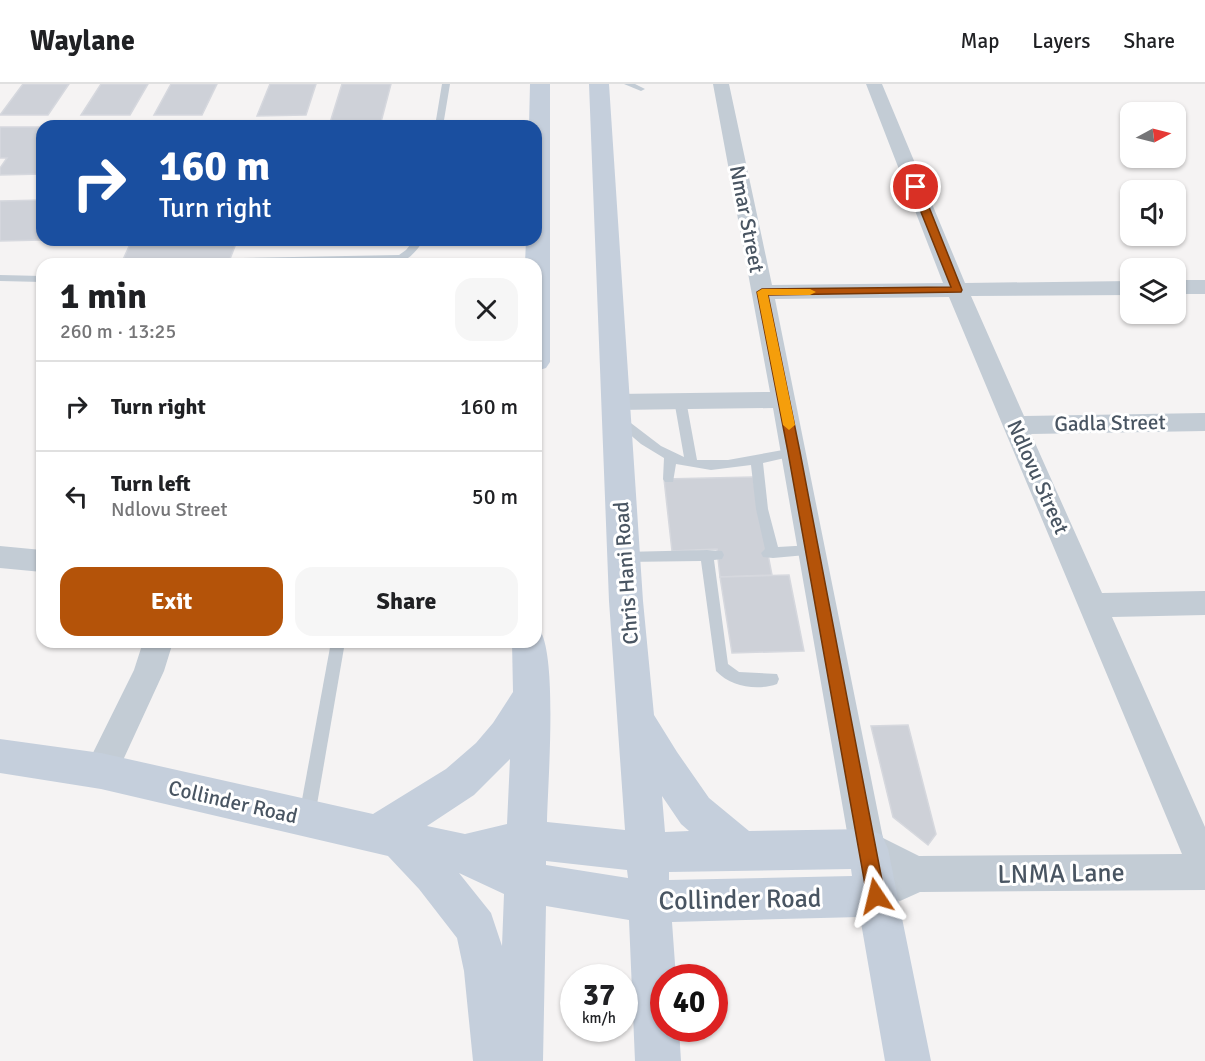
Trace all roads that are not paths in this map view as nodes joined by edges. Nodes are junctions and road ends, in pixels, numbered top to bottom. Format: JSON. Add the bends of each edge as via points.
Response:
{"nodes":[{"id":1,"x":446,"y":84,"type":"edge"},
{"id":2,"x":530,"y":84,"type":"edge"},
{"id":3,"x":540,"y":84,"type":"edge"},
{"id":4,"x":599,"y":84,"type":"edge"},
{"id":5,"x":628,"y":84,"type":"edge"},
{"id":6,"x":721,"y":84,"type":"edge"},
{"id":7,"x":874,"y":84,"type":"edge"},
{"id":8,"x":641,"y":89,"type":"dead end"},
{"id":9,"x":539,"y":113,"type":"junction"},
{"id":10,"x":440,"y":120,"type":"edge"},
{"id":11,"x":539,"y":120,"type":"edge"},
{"id":12,"x":416,"y":246,"type":"edge"},
{"id":13,"x":401,"y":258,"type":"edge"},
{"id":14,"x":0,"y":278,"type":"edge"},
{"id":15,"x":36,"y":279,"type":"edge"},
{"id":16,"x":1186,"y":287,"type":"edge"},
{"id":17,"x":1205,"y":287,"type":"edge"},
{"id":18,"x":1120,"y":288,"type":"edge"},
{"id":19,"x":957,"y":290,"type":"junction"},
{"id":20,"x":762,"y":292,"type":"junction"},
{"id":21,"x":680,"y":400,"type":"junction"},
{"id":22,"x":784,"y":400,"type":"junction"},
{"id":23,"x":616,"y":410,"type":"junction"},
{"id":24,"x":1205,"y":422,"type":"edge"},
{"id":25,"x":1015,"y":425,"type":"junction"},
{"id":26,"x":794,"y":452,"type":"junction"},
{"id":27,"x":670,"y":456,"type":"junction"},
{"id":28,"x":756,"y":458,"type":"junction"},
{"id":29,"x":691,"y":463,"type":"junction"},
{"id":30,"x":669,"y":479,"type":"dead end"},
{"id":31,"x":812,"y":550,"type":"junction"},
{"id":32,"x":0,"y":557,"type":"edge"},
{"id":33,"x":624,"y":557,"type":"junction"},
{"id":34,"x":36,"y":560,"type":"edge"},
{"id":35,"x":1205,"y":603,"type":"edge"},
{"id":36,"x":1094,"y":605,"type":"junction"},
{"id":37,"x":156,"y":648,"type":"edge"},
{"id":38,"x":337,"y":648,"type":"edge"},
{"id":39,"x":528,"y":648,"type":"edge"},
{"id":40,"x":772,"y":679,"type":"dead end"},
{"id":41,"x":531,"y":695,"type":"junction"},
{"id":42,"x":636,"y":718,"type":"junction"},
{"id":43,"x":0,"y":756,"type":"edge"},
{"id":44,"x":100,"y":771,"type":"junction"},
{"id":45,"x":307,"y":819,"type":"junction"},
{"id":46,"x":387,"y":836,"type":"junction"},
{"id":47,"x":526,"y":839,"type":"junction"},
{"id":48,"x":868,"y":849,"type":"junction"},
{"id":49,"x":647,"y":852,"type":"junction"},
{"id":50,"x":743,"y":852,"type":"junction"},
{"id":51,"x":465,"y":854,"type":"junction"},
{"id":52,"x":1205,"y":870,"type":"edge"},
{"id":53,"x":917,"y":874,"type":"junction"},
{"id":54,"x":525,"y":882,"type":"junction"},
{"id":55,"x":876,"y":896,"type":"junction"},
{"id":56,"x":649,"y":902,"type":"junction"},
{"id":57,"x":496,"y":1061,"type":"edge"},
{"id":58,"x":520,"y":1061,"type":"edge"},
{"id":59,"x":658,"y":1061,"type":"edge"},
{"id":60,"x":908,"y":1061,"type":"edge"}],
"edges":[{"from":1,"to":10,"type":"lane"},
{"from":2,"to":9,"type":"lane"},
{"from":3,"to":9,"type":"main road"},
{"from":4,"to":23,"type":"main road","name":"Chris Hani Road"},
{"from":5,"to":8,"type":"lane"},
{"from":6,"to":20,"type":"street","name":"Nmar Street"},
{"from":7,"to":19,"type":"street","name":"Ndlovu Street"},
{"from":9,"to":11,"type":"main road"},
{"from":12,"to":13,"type":"lane"},
{"from":14,"to":15,"type":"lane"},
{"from":16,"to":17,"type":"street"},
{"from":18,"to":19,"type":"street"},
{"from":19,"to":20,"type":"street"},
{"from":19,"to":25,"type":"street","name":"Ndlovu Street"},
{"from":20,"to":22,"type":"street","name":"Nmar Street"},
{"from":21,"to":22,"type":"street"},
{"from":21,"to":23,"type":"street"},
{"from":21,"to":29,"type":"lane"},
{"from":22,"to":26,"type":"street","name":"Nmar Street"},
{"from":23,"to":27,"type":"lane"},
{"from":23,"to":33,"type":"main road","name":"Chris Hani Road"},
{"from":24,"to":25,"type":"street","name":"Gadla Street"},
{"from":25,"to":36,"type":"street","name":"Ndlovu Street"},
{"from":26,"to":28,"type":"lane"},
{"from":26,"to":31,"type":"street","name":"Nmar Street"},
{"from":27,"to":29,"type":"lane"},
{"from":27,"to":30,"type":"lane"},
{"from":28,"to":29,"type":"lane","via":[[722,465]]},
{"from":28,"to":31,"type":"lane","via":[[770,553]]},
{"from":31,"to":48,"type":"street","name":"Nmar Street"},
{"from":32,"to":34,"type":"street"},
{"from":33,"to":40,"type":"lane","via":[[712,555],[722,667],[738,680]]},
{"from":33,"to":42,"type":"main road","name":"Chris Hani Road"},
{"from":35,"to":36,"type":"street"},
{"from":36,"to":52,"type":"street","name":"Ndlovu Street"},
{"from":37,"to":44,"type":"street","via":[[149,671]]},
{"from":38,"to":45,"type":"lane"},
{"from":39,"to":41,"type":"main road"},
{"from":41,"to":46,"type":"main road","via":[[503,740],[468,776]]},
{"from":41,"to":47,"type":"main road"},
{"from":42,"to":49,"type":"main road","name":"Chris Hani Road"},
{"from":42,"to":50,"type":"main road","via":[[695,811]]},
{"from":43,"to":44,"type":"main road","name":"Collinder Road"},
{"from":44,"to":45,"type":"main road","name":"Collinder Road"},
{"from":45,"to":46,"type":"main road","name":"Collinder Road"},
{"from":46,"to":51,"type":"main road","name":"Collinder Road"},
{"from":46,"to":57,"type":"main road","via":[[434,874],[476,928],[486,971]]},
{"from":47,"to":49,"type":"main road","name":"Collinder Road"},
{"from":47,"to":51,"type":"main road","name":"Collinder Road"},
{"from":47,"to":54,"type":"main road"},
{"from":48,"to":50,"type":"main road","name":"Collinder Road"},
{"from":48,"to":53,"type":"street","name":"Collinder Road"},
{"from":48,"to":55,"type":"main road","name":"Nmar Street"},
{"from":49,"to":50,"type":"main road","name":"Collinder Road"},
{"from":49,"to":56,"type":"main road","name":"Chris Hani Road"},
{"from":51,"to":54,"type":"main road","name":"Collinder Road"},
{"from":52,"to":53,"type":"street","name":"LNMA Lane"},
{"from":53,"to":55,"type":"street","name":"Collinder Road"},
{"from":54,"to":56,"type":"main road","name":"Collinder Road"},
{"from":54,"to":58,"type":"main road"},
{"from":55,"to":56,"type":"main road","name":"Collinder Road"},
{"from":55,"to":60,"type":"main road","name":"Nmar Street"},
{"from":56,"to":59,"type":"main road","name":"Chris Hani Road"}]}
